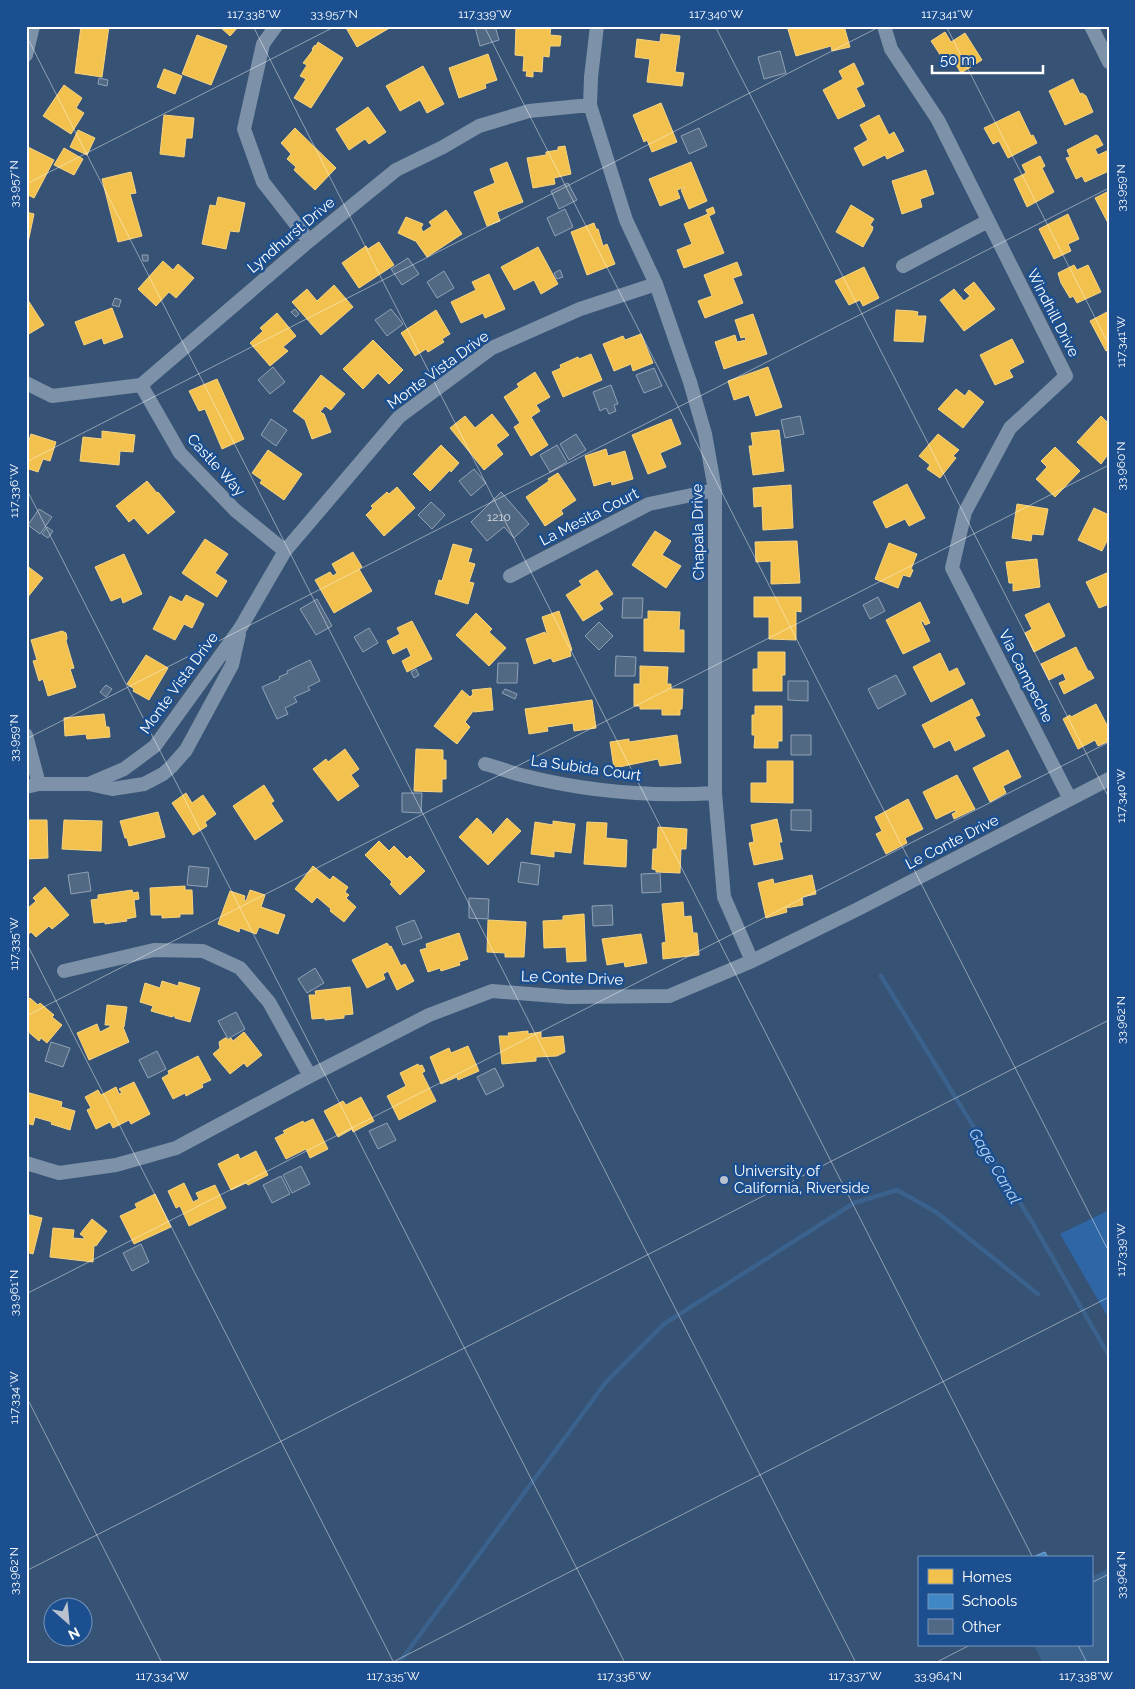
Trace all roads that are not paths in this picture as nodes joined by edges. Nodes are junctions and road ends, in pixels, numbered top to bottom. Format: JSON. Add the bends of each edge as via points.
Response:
{"nodes":[{"id":1,"x":34,"y":26,"type":"edge"},
{"id":2,"x":276,"y":26,"type":"edge"},
{"id":3,"x":597,"y":26,"type":"edge"},
{"id":4,"x":884,"y":26,"type":"edge"},
{"id":5,"x":1091,"y":26,"type":"edge"},
{"id":6,"x":26,"y":55,"type":"edge"},
{"id":7,"x":1109,"y":62,"type":"edge"},
{"id":8,"x":590,"y":106,"type":"junction"},
{"id":9,"x":988,"y":221,"type":"junction"},
{"id":10,"x":309,"y":241,"type":"junction"},
{"id":11,"x":903,"y":266,"type":"dead end"},
{"id":12,"x":656,"y":284,"type":"junction"},
{"id":13,"x":26,"y":383,"type":"edge"},
{"id":14,"x":141,"y":385,"type":"junction"},
{"id":15,"x":715,"y":490,"type":"junction"},
{"id":16,"x":286,"y":551,"type":"junction"},
{"id":17,"x":952,"y":568,"type":"joint"},
{"id":18,"x":510,"y":576,"type":"dead end"},
{"id":19,"x":241,"y":627,"type":"junction"},
{"id":20,"x":26,"y":735,"type":"edge"},
{"id":21,"x":485,"y":764,"type":"dead end"},
{"id":22,"x":1109,"y":779,"type":"edge"},
{"id":23,"x":88,"y":784,"type":"junction"},
{"id":24,"x":33,"y":785,"type":"edge"},
{"id":25,"x":715,"y":793,"type":"junction"},
{"id":26,"x":1070,"y":799,"type":"junction"},
{"id":27,"x":752,"y":961,"type":"junction"},
{"id":28,"x":64,"y":971,"type":"dead end"},
{"id":29,"x":310,"y":1076,"type":"junction"},
{"id":30,"x":26,"y":1163,"type":"edge"}],
"edges":[{"from":1,"to":6,"type":"street"},
{"from":2,"to":10,"type":"street","via":[[263,44],[244,129],[263,182]]},
{"from":3,"to":8,"type":"street","name":"Chapala Drive"},
{"from":4,"to":9,"type":"street","name":"Windhill Drive","via":[[891,49],[938,120]]},
{"from":5,"to":7,"type":"street"},
{"from":8,"to":10,"type":"street","name":"Lyndhurst Drive","via":[[529,111],[479,126],[396,170]]},
{"from":8,"to":12,"type":"street","name":"Chapala Drive","via":[[626,220]]},
{"from":9,"to":11,"type":"street"},
{"from":9,"to":17,"type":"street","name":"Windhill Drive","via":[[1066,376],[1010,428],[965,512]]},
{"from":10,"to":14,"type":"street","name":"Lyndhurst Drive"},
{"from":12,"to":15,"type":"street","name":"Chapala Drive","via":[[705,434]]},
{"from":12,"to":16,"type":"street","name":"Monte Vista Drive","via":[[580,309],[492,348],[398,416]]},
{"from":13,"to":14,"type":"street","via":[[52,396]]},
{"from":14,"to":16,"type":"street","name":"Castle Way","via":[[180,453],[235,510]]},
{"from":15,"to":18,"type":"street","name":"La Mesita Court","via":[[650,504]]},
{"from":15,"to":25,"type":"street","name":"Chapala Drive"},
{"from":16,"to":19,"type":"street","name":"Monte Vista Drive"},
{"from":17,"to":26,"type":"street","name":"Via Campeche"},
{"from":19,"to":23,"type":"street","name":"Monte Vista Drive","via":[[155,746],[124,768]]},
{"from":19,"to":23,"type":"street","name":"Monte Vista Drive","via":[[232,665],[186,750],[171,767],[144,784],[112,789]]},
{"from":20,"to":24,"type":"street"},
{"from":21,"to":25,"type":"street","name":"La Subida Court","via":[[527,776],[616,792]]},
{"from":22,"to":26,"type":"street","name":"Le Conte Drive"},
{"from":23,"to":24,"type":"street","name":"Monte Vista Drive"},
{"from":25,"to":27,"type":"street","name":"Chapala Drive","via":[[724,897]]},
{"from":26,"to":27,"type":"street","name":"Le Conte Drive"},
{"from":27,"to":29,"type":"street","name":"Le Conte Drive","via":[[669,996],[568,997],[492,991],[429,1015]]},
{"from":28,"to":29,"type":"street","via":[[154,950],[203,952],[240,968],[269,1002]]},
{"from":29,"to":30,"type":"street","name":"Le Conte Drive","via":[[176,1148],[116,1165],[59,1173]]}]}
